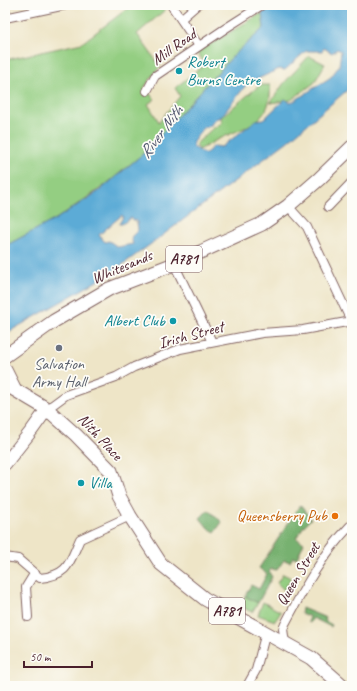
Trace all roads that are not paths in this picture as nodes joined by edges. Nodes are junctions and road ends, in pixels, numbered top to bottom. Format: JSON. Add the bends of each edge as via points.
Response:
{"nodes":[{"id":1,"x":66,"y":5,"type":"edge"},
{"id":2,"x":171,"y":5,"type":"edge"},
{"id":3,"x":198,"y":5,"type":"edge"},
{"id":4,"x":262,"y":5,"type":"edge"},
{"id":5,"x":5,"y":18,"type":"edge"},
{"id":6,"x":180,"y":19,"type":"junction"},
{"id":7,"x":199,"y":46,"type":"junction"},
{"id":8,"x":147,"y":91,"type":"dead end"},
{"id":9,"x":352,"y":147,"type":"edge"},
{"id":10,"x":352,"y":182,"type":"edge"},
{"id":11,"x":288,"y":206,"type":"junction"},
{"id":12,"x":328,"y":207,"type":"dead end"},
{"id":13,"x":174,"y":264,"type":"junction"},
{"id":14,"x":351,"y":321,"type":"edge"},
{"id":15,"x":212,"y":342,"type":"junction"},
{"id":16,"x":5,"y":356,"type":"edge"},
{"id":17,"x":5,"y":370,"type":"edge"},
{"id":18,"x":10,"y":386,"type":"edge"},
{"id":19,"x":47,"y":408,"type":"junction"},
{"id":20,"x":5,"y":464,"type":"edge"},
{"id":21,"x":130,"y":516,"type":"junction"},
{"id":22,"x":351,"y":527,"type":"edge"},
{"id":23,"x":5,"y":557,"type":"edge"},
{"id":24,"x":34,"y":574,"type":"junction"},
{"id":25,"x":28,"y":617,"type":"dead end"},
{"id":26,"x":266,"y":632,"type":"junction"},
{"id":27,"x":285,"y":643,"type":"junction"},
{"id":28,"x":336,"y":684,"type":"edge"},
{"id":29,"x":247,"y":686,"type":"edge"}],
"edges":[{"from":1,"to":5,"type":"street"},
{"from":2,"to":6,"type":"street"},
{"from":3,"to":6,"type":"street"},
{"from":4,"to":7,"type":"street","name":"Mill Road"},
{"from":6,"to":7,"type":"street"},
{"from":7,"to":8,"type":"street","name":"Mill Road","via":[[155,76]]},
{"from":9,"to":11,"type":"main road","name":"Whitesands","number":"A781"},
{"from":10,"to":12,"type":"street"},
{"from":11,"to":13,"type":"main road","name":"Whitesands","number":"A781","via":[[244,234]]},
{"from":11,"to":14,"type":"street","via":[[307,227]]},
{"from":13,"to":15,"type":"street"},
{"from":13,"to":16,"type":"main road","name":"Whitesands","number":"A781","via":[[109,289],[54,321]]},
{"from":14,"to":15,"type":"street","name":"Irish Street"},
{"from":15,"to":19,"type":"street","name":"Irish Street","via":[[180,349],[134,367],[116,377],[66,395]]},
{"from":17,"to":18,"type":"main road"},
{"from":18,"to":19,"type":"main road","number":"A781"},
{"from":19,"to":20,"type":"main road"},
{"from":19,"to":21,"type":"main road","name":"Nith Place","number":"A781","via":[[111,471],[119,496]]},
{"from":21,"to":24,"type":"street","via":[[80,539],[70,562],[61,573],[40,578]]},
{"from":21,"to":26,"type":"main road","number":"A781","via":[[161,564],[205,598]]},
{"from":22,"to":27,"type":"street","name":"Queen Street","via":[[332,545],[306,583],[283,629]]},
{"from":23,"to":24,"type":"street","via":[[18,558]]},
{"from":24,"to":25,"type":"street","via":[[26,587]]},
{"from":26,"to":27,"type":"main road","number":"A781"},
{"from":26,"to":29,"type":"street","via":[[256,670]]},
{"from":27,"to":28,"type":"main road","number":"A781","via":[[311,658]]}]}
